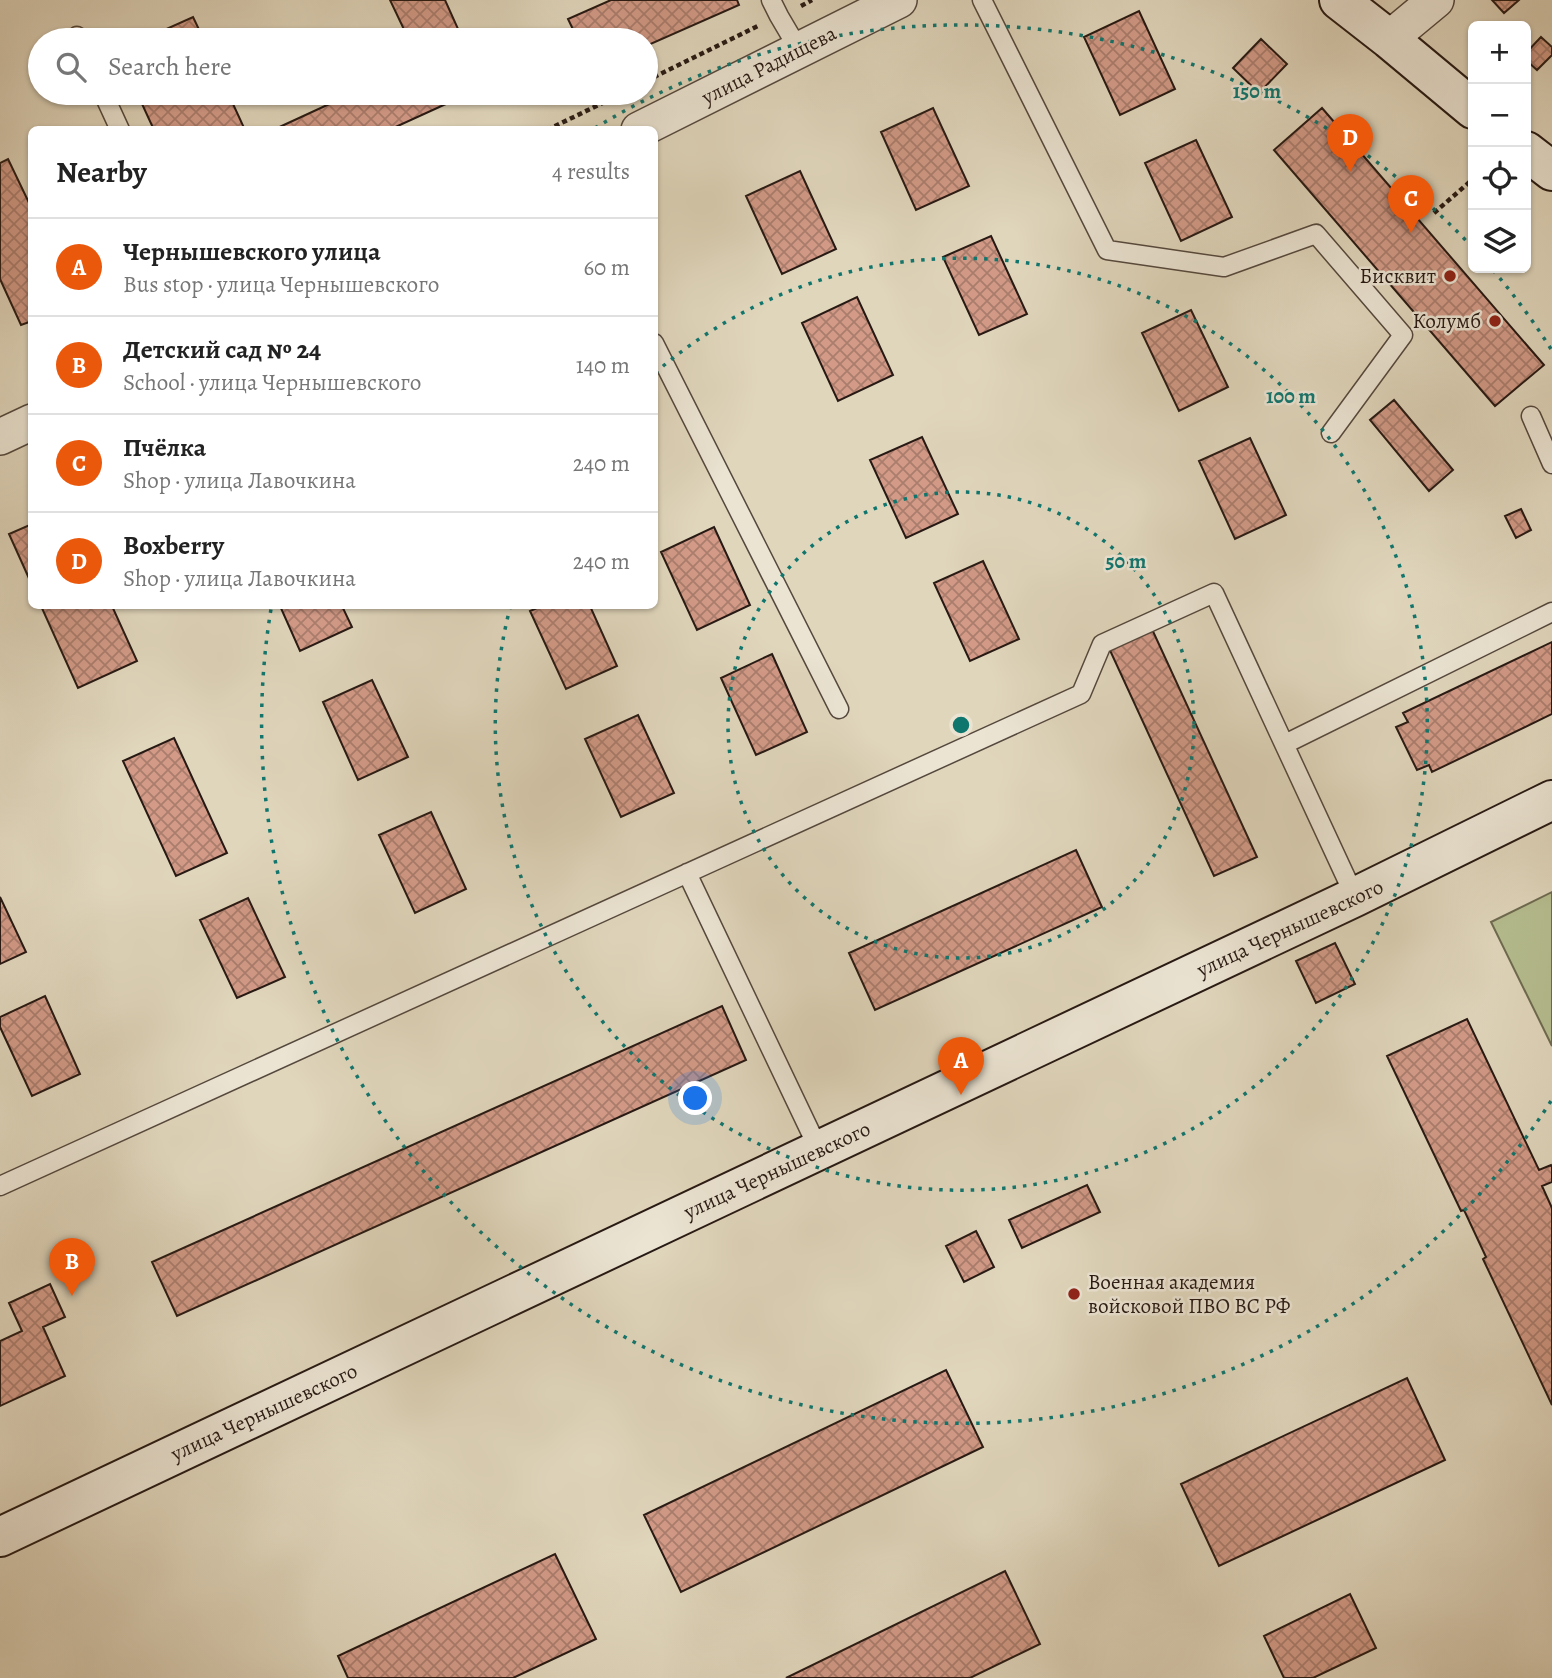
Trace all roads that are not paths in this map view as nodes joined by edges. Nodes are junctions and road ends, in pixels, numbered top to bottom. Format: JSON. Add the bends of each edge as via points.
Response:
{"nodes":[{"id":1,"x":899,"y":0,"type":"edge"},
{"id":2,"x":982,"y":0,"type":"edge"},
{"id":3,"x":1339,"y":0,"type":"edge"},
{"id":4,"x":1436,"y":0,"type":"edge"},
{"id":5,"x":775,"y":8,"type":"edge"},
{"id":6,"x":1389,"y":39,"type":"junction"},
{"id":7,"x":799,"y":50,"type":"junction"},
{"id":8,"x":109,"y":105,"type":"edge"},
{"id":9,"x":1468,"y":105,"type":"edge"},
{"id":10,"x":118,"y":126,"type":"edge"},
{"id":11,"x":647,"y":126,"type":"edge"},
{"id":12,"x":1531,"y":155,"type":"edge"},
{"id":13,"x":1552,"y":171,"type":"edge"},
{"id":14,"x":658,"y":351,"type":"edge"},
{"id":15,"x":1531,"y":416,"type":"dead end"},
{"id":16,"x":28,"y":424,"type":"edge"},
{"id":17,"x":1331,"y":433,"type":"dead end"},
{"id":18,"x":0,"y":437,"type":"edge"},
{"id":19,"x":1552,"y":464,"type":"edge"},
{"id":20,"x":1552,"y":612,"type":"edge"},
{"id":21,"x":839,"y":709,"type":"dead end"},
{"id":22,"x":1285,"y":744,"type":"junction"},
{"id":23,"x":1552,"y":800,"type":"edge"},
{"id":24,"x":687,"y":873,"type":"junction"},
{"id":25,"x":1355,"y":897,"type":"junction"},
{"id":26,"x":819,"y":1150,"type":"junction"},
{"id":27,"x":0,"y":1186,"type":"edge"},
{"id":28,"x":0,"y":1537,"type":"edge"}],
"edges":[{"from":1,"to":7,"type":"street","name":"улица Радищева"},
{"from":2,"to":17,"type":"lane","via":[[1107,250],[1224,267],[1316,233],[1403,335]]},
{"from":3,"to":6,"type":"street"},
{"from":4,"to":6,"type":"street"},
{"from":5,"to":7,"type":"lane"},
{"from":6,"to":9,"type":"street"},
{"from":7,"to":11,"type":"street","name":"улица Радищева"},
{"from":8,"to":10,"type":"lane"},
{"from":12,"to":13,"type":"street"},
{"from":14,"to":21,"type":"lane"},
{"from":15,"to":19,"type":"lane"},
{"from":16,"to":18,"type":"street"},
{"from":20,"to":22,"type":"lane"},
{"from":22,"to":24,"type":"lane","via":[[1214,593],[1102,644],[1081,694]]},
{"from":22,"to":25,"type":"lane"},
{"from":23,"to":25,"type":"street","name":"улица Чернышевского"},
{"from":24,"to":26,"type":"lane"},
{"from":24,"to":27,"type":"lane"},
{"from":25,"to":26,"type":"street","name":"улица Чернышевского"},
{"from":26,"to":28,"type":"street","name":"улица Чернышевского"}]}
